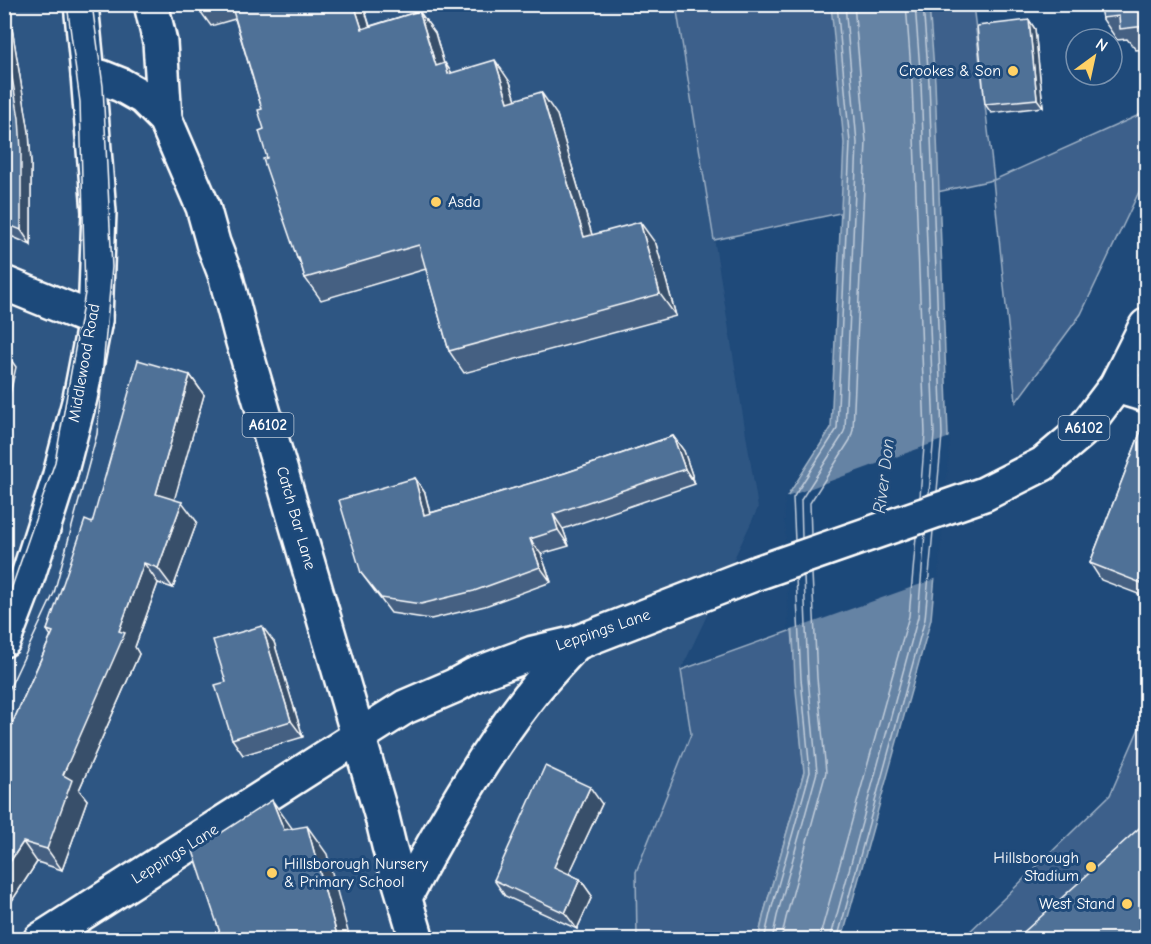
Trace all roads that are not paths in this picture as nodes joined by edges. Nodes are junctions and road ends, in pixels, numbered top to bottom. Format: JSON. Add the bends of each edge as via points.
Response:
{"nodes":[{"id":1,"x":81,"y":4,"type":"edge"},
{"id":2,"x":151,"y":4,"type":"edge"},
{"id":3,"x":88,"y":75,"type":"junction"},
{"id":4,"x":165,"y":119,"type":"junction"},
{"id":5,"x":4,"y":283,"type":"edge"},
{"id":6,"x":95,"y":320,"type":"junction"},
{"id":7,"x":1146,"y":326,"type":"edge"},
{"id":8,"x":1131,"y":391,"type":"edge"},
{"id":9,"x":4,"y":640,"type":"edge"},
{"id":10,"x":576,"y":643,"type":"junction"},
{"id":11,"x":359,"y":736,"type":"junction"},
{"id":12,"x":405,"y":897,"type":"junction"},
{"id":13,"x":40,"y":939,"type":"edge"},
{"id":14,"x":417,"y":939,"type":"edge"}],
"edges":[{"from":1,"to":3,"type":"main road","name":"Middlewood Road"},
{"from":2,"to":4,"type":"main road","via":[[160,42]]},
{"from":3,"to":4,"type":"main road","name":"Catch Bar Lane","number":"A6102","via":[[121,85],[144,98]]},
{"from":3,"to":6,"type":"main road","name":"Middlewood Road","via":[[99,212]]},
{"from":4,"to":11,"type":"main road","name":"Catch Bar Lane","number":"A6102","via":[[203,207],[225,274]]},
{"from":5,"to":6,"type":"main road"},
{"from":6,"to":9,"type":"main road","name":"Middlewood Road","via":[[58,482]]},
{"from":7,"to":8,"type":"main road","name":"Leppings Lane","number":"A6102"},
{"from":8,"to":10,"type":"main road","name":"Leppings Lane","number":"A6102","via":[[1043,464],[984,495],[754,574]]},
{"from":10,"to":11,"type":"main road","name":"Leppings Lane","number":"A6102","via":[[533,652],[474,675],[405,707]]},
{"from":10,"to":12,"type":"main road","number":"A6102","via":[[526,701],[488,755]]},
{"from":11,"to":12,"type":"main road","name":"Catch Bar Lane","number":"A6102"},
{"from":11,"to":13,"type":"main road","name":"Leppings Lane"},
{"from":12,"to":14,"type":"main road","name":"Catch Bar Lane","number":"A6102"}]}
